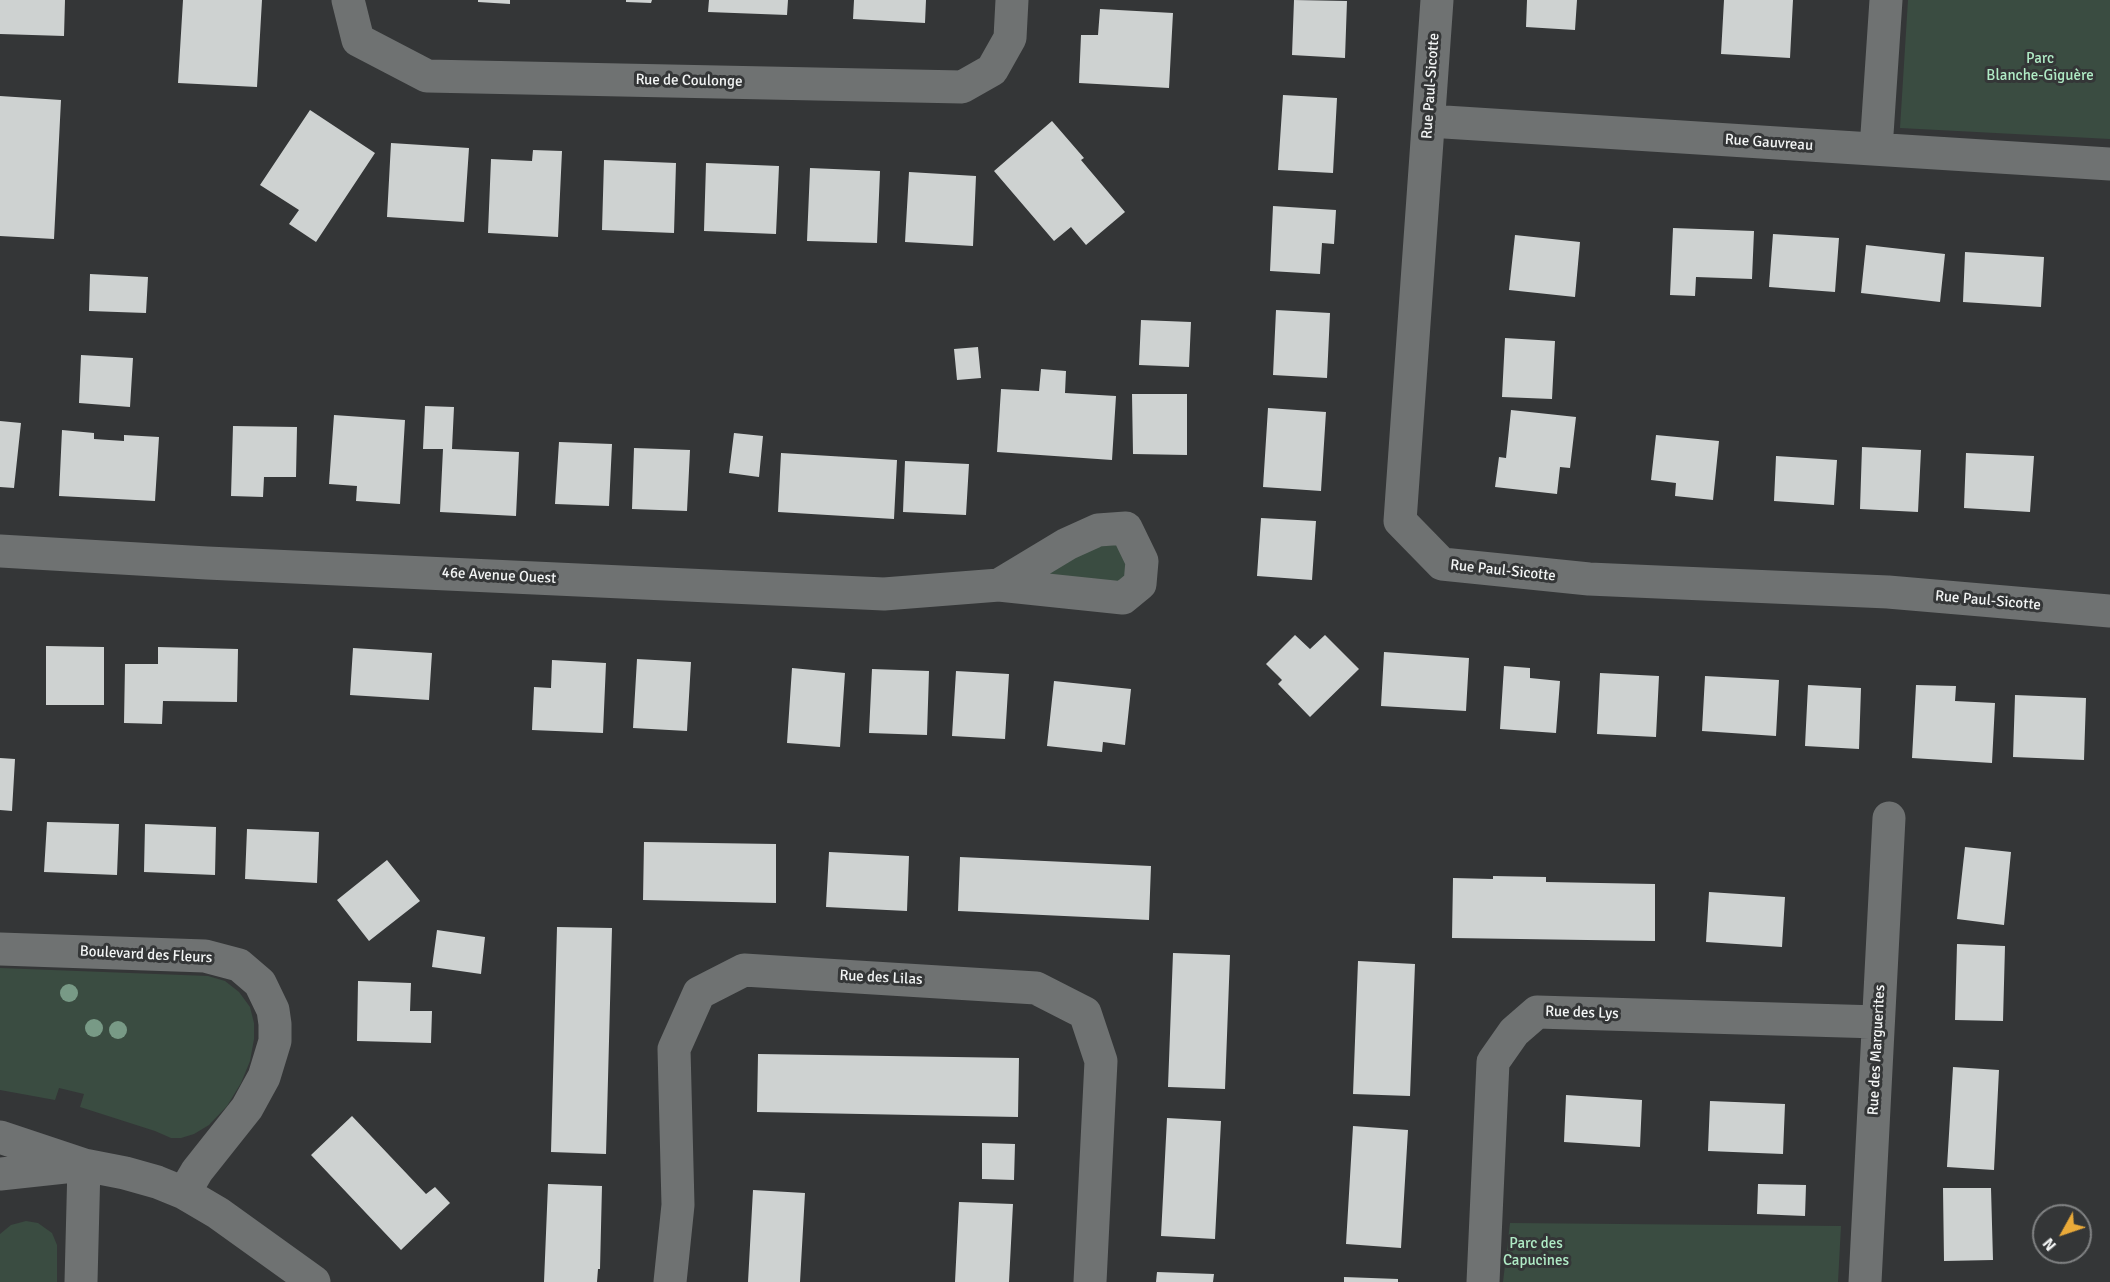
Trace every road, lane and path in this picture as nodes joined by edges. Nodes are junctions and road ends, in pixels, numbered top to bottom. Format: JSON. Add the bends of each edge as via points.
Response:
{"nodes":[{"id":1,"x":348,"y":0,"type":"edge"},
{"id":2,"x":1012,"y":0,"type":"edge"},
{"id":3,"x":1437,"y":0,"type":"edge"},
{"id":4,"x":1886,"y":0,"type":"edge"},
{"id":5,"x":1429,"y":121,"type":"junction"},
{"id":6,"x":1876,"y":149,"type":"junction"},
{"id":7,"x":2110,"y":164,"type":"edge"},
{"id":8,"x":0,"y":551,"type":"edge"},
{"id":9,"x":999,"y":585,"type":"dead end"},
{"id":10,"x":2110,"y":611,"type":"edge"},
{"id":11,"x":1889,"y":818,"type":"dead end"},
{"id":12,"x":0,"y":949,"type":"edge"},
{"id":13,"x":1878,"y":1022,"type":"junction"},
{"id":14,"x":0,"y":1137,"type":"edge"},
{"id":15,"x":84,"y":1165,"type":"junction"},
{"id":16,"x":0,"y":1174,"type":"edge"},
{"id":17,"x":184,"y":1193,"type":"junction"},
{"id":18,"x":81,"y":1282,"type":"edge"},
{"id":19,"x":314,"y":1282,"type":"edge"},
{"id":20,"x":670,"y":1282,"type":"edge"},
{"id":21,"x":1090,"y":1282,"type":"edge"},
{"id":22,"x":1483,"y":1282,"type":"edge"},
{"id":23,"x":1865,"y":1282,"type":"edge"}],
"edges":[{"from":1,"to":2,"type":"street","name":"Rue de Coulonge","via":[[358,40],[427,76],[962,87],[992,70],[1010,38]]},
{"from":3,"to":5,"type":"street","name":"Rue Paul-Sicotte"},
{"from":4,"to":6,"type":"street"},
{"from":5,"to":6,"type":"street","name":"Rue Gauvreau"},
{"from":5,"to":10,"type":"street","name":"Rue Paul-Sicotte","via":[[1400,521],[1442,564],[1589,579],[1888,592]]},
{"from":6,"to":7,"type":"street","name":"Rue Gauvreau"},
{"from":8,"to":9,"type":"street","name":"46e Avenue Ouest","via":[[884,594]]},
{"from":11,"to":13,"type":"street","name":"Rue des Marguerites"},
{"from":12,"to":17,"type":"street","name":"Boulevard des Fleurs","via":[[205,956],[239,965],[260,983],[275,1024],[275,1041],[264,1077],[247,1108]]},
{"from":13,"to":22,"type":"street","name":"Rue des Lys","via":[[1537,1011],[1514,1032],[1493,1062]]},
{"from":13,"to":23,"type":"street","name":"Rue des Marguerites"},
{"from":14,"to":15,"type":"street"},
{"from":15,"to":16,"type":"street"},
{"from":15,"to":17,"type":"street","via":[[125,1173]]},
{"from":15,"to":18,"type":"street"},
{"from":17,"to":19,"type":"street"},
{"from":20,"to":21,"type":"street","name":"Rue des Lilas","via":[[678,1205],[674,1049],[699,993],[744,970],[1036,988],[1085,1013],[1101,1061]]}]}
